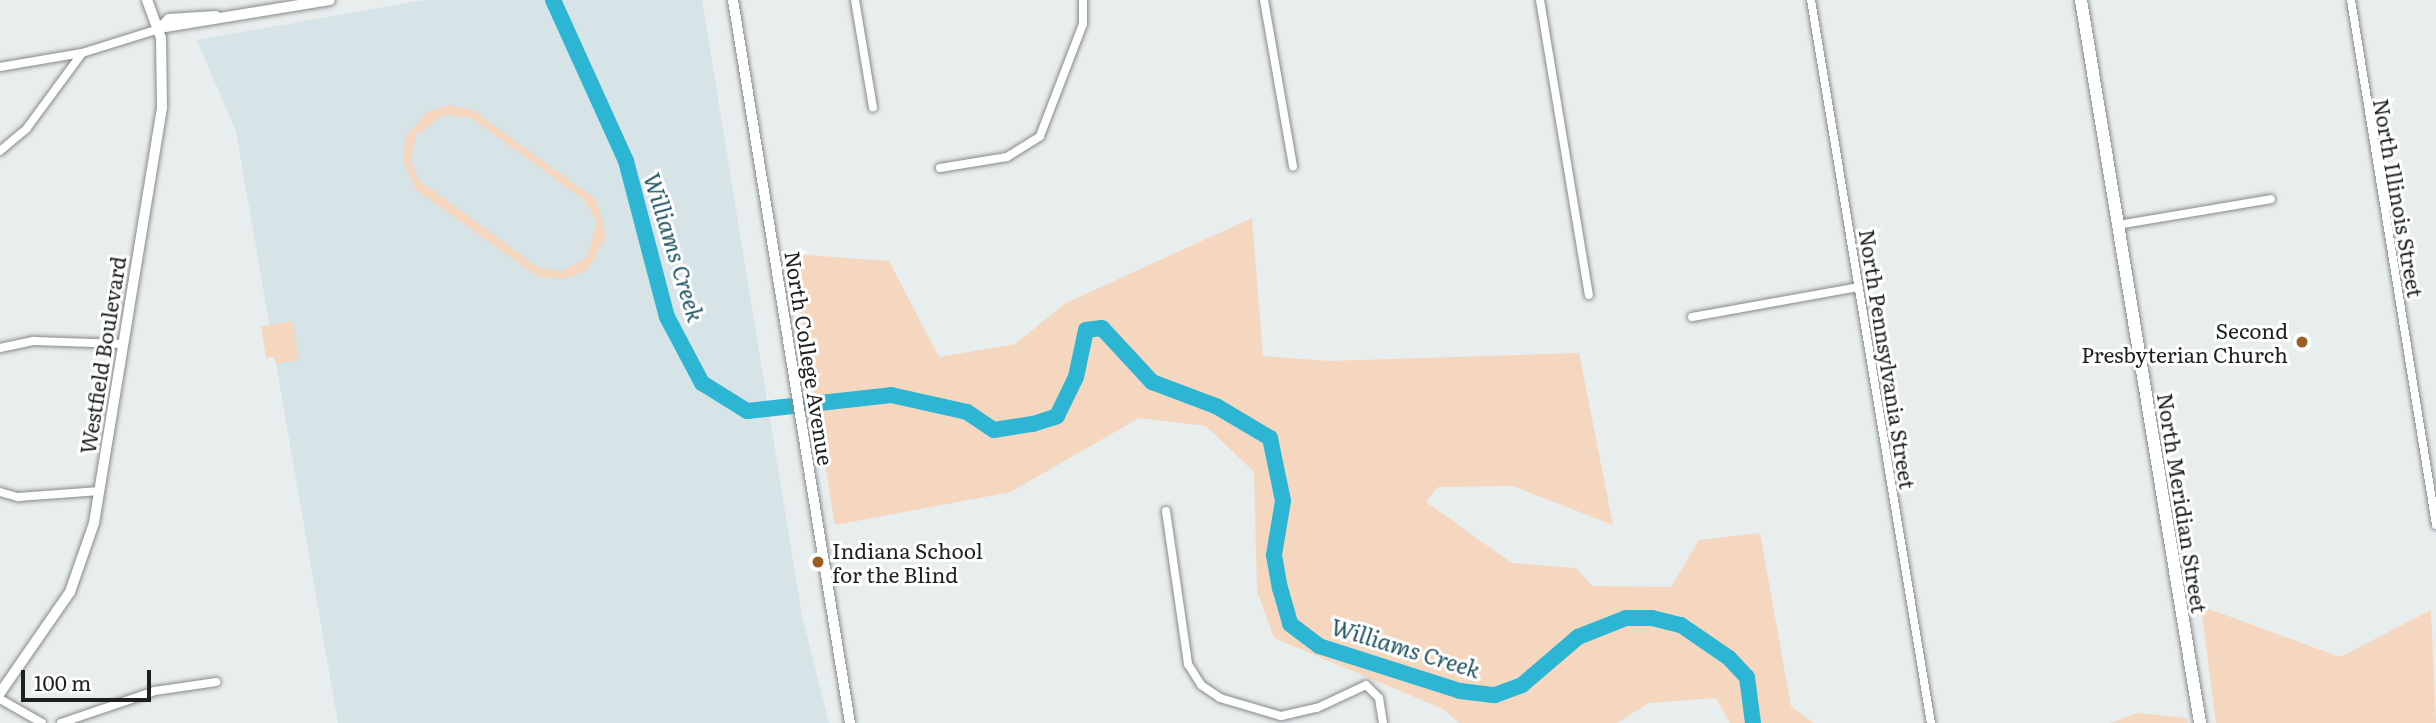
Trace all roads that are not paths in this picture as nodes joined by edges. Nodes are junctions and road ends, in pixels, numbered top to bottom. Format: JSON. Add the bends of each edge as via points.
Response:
{"nodes":[{"id":1,"x":147,"y":0,"type":"edge"},
{"id":2,"x":330,"y":0,"type":"edge"},
{"id":3,"x":733,"y":0,"type":"edge"},
{"id":4,"x":855,"y":0,"type":"edge"},
{"id":5,"x":1083,"y":0,"type":"edge"},
{"id":6,"x":1264,"y":0,"type":"edge"},
{"id":7,"x":1540,"y":0,"type":"edge"},
{"id":8,"x":1811,"y":0,"type":"edge"},
{"id":9,"x":2081,"y":0,"type":"edge"},
{"id":10,"x":2351,"y":0,"type":"edge"},
{"id":11,"x":162,"y":28,"type":"junction"},
{"id":12,"x":82,"y":52,"type":"junction"},
{"id":13,"x":0,"y":67,"type":"edge"},
{"id":14,"x":873,"y":107,"type":"dead end"},
{"id":15,"x":0,"y":151,"type":"edge"},
{"id":16,"x":1293,"y":167,"type":"dead end"},
{"id":17,"x":940,"y":168,"type":"dead end"},
{"id":18,"x":2271,"y":199,"type":"dead end"},
{"id":19,"x":2118,"y":225,"type":"junction"},
{"id":20,"x":1858,"y":287,"type":"junction"},
{"id":21,"x":1589,"y":295,"type":"dead end"},
{"id":22,"x":1692,"y":317,"type":"dead end"},
{"id":23,"x":123,"y":344,"type":"junction"},
{"id":24,"x":0,"y":348,"type":"edge"},
{"id":25,"x":100,"y":491,"type":"junction"},
{"id":26,"x":0,"y":492,"type":"edge"},
{"id":27,"x":1166,"y":511,"type":"dead end"},
{"id":28,"x":2436,"y":525,"type":"edge"},
{"id":29,"x":216,"y":682,"type":"dead end"},
{"id":30,"x":0,"y":693,"type":"edge"},
{"id":31,"x":0,"y":699,"type":"edge"},
{"id":32,"x":2199,"y":720,"type":"edge"},
{"id":33,"x":42,"y":723,"type":"edge"},
{"id":34,"x":61,"y":723,"type":"edge"},
{"id":35,"x":850,"y":723,"type":"edge"},
{"id":36,"x":1383,"y":723,"type":"edge"},
{"id":37,"x":1931,"y":723,"type":"edge"}],
"edges":[{"from":1,"to":11,"type":"street","name":"Westfield Boulevard"},
{"from":2,"to":11,"type":"street"},
{"from":3,"to":35,"type":"main road","name":"North College Avenue"},
{"from":4,"to":14,"type":"street"},
{"from":5,"to":17,"type":"street","via":[[1083,24],[1040,136],[1007,157]]},
{"from":6,"to":16,"type":"street"},
{"from":7,"to":21,"type":"street"},
{"from":8,"to":20,"type":"street","name":"North Pennsylvania Street"},
{"from":9,"to":19,"type":"main road","name":"North Meridian Street"},
{"from":10,"to":28,"type":"street","name":"North Illinois Street"},
{"from":11,"to":12,"type":"street"},
{"from":11,"to":23,"type":"street","name":"Westfield Boulevard","via":[[160,122]]},
{"from":12,"to":13,"type":"street"},
{"from":12,"to":15,"type":"street","via":[[27,128]]},
{"from":18,"to":19,"type":"street"},
{"from":19,"to":32,"type":"main road","name":"North Meridian Street"},
{"from":20,"to":22,"type":"street"},
{"from":20,"to":37,"type":"street","name":"North Pennsylvania Street"},
{"from":23,"to":24,"type":"street","via":[[34,341]]},
{"from":23,"to":25,"type":"street","name":"Westfield Boulevard"},
{"from":25,"to":26,"type":"street","via":[[18,497]]},
{"from":25,"to":30,"type":"street","name":"Westfield Boulevard","via":[[73,585]]},
{"from":27,"to":36,"type":"street","via":[[1188,664],[1201,685],[1220,698],[1282,716],[1307,712],[1366,685],[1379,698]]},
{"from":29,"to":34,"type":"street","via":[[155,691]]},
{"from":31,"to":33,"type":"street"}]}
